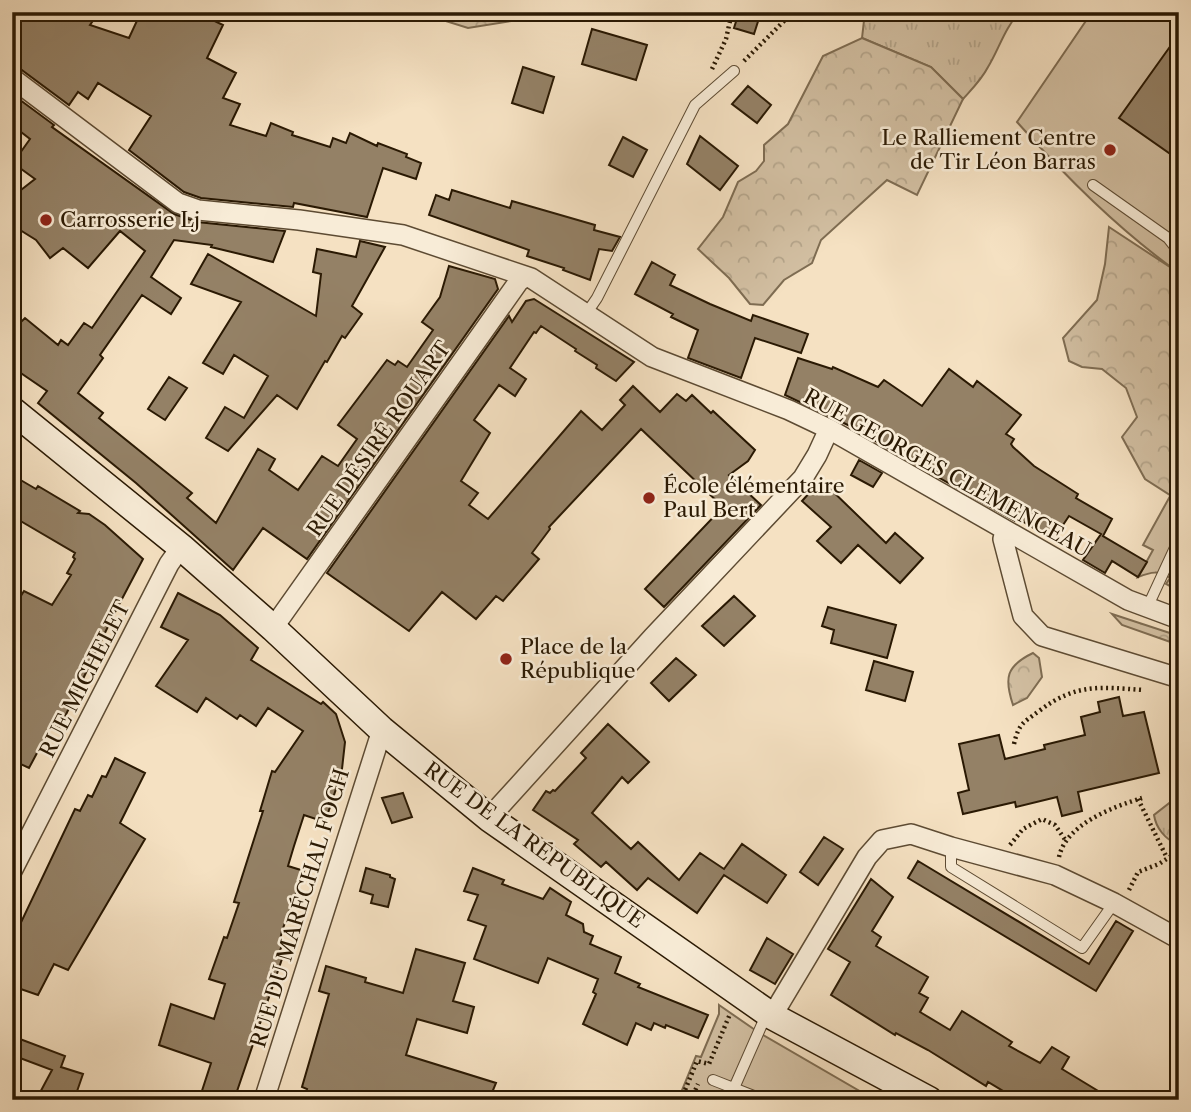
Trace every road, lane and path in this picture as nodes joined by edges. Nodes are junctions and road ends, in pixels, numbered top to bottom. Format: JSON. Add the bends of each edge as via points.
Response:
{"nodes":[{"id":1,"x":732,"y":12,"type":"edge"},
{"id":2,"x":793,"y":12,"type":"edge"},
{"id":3,"x":734,"y":71,"type":"joint"},
{"id":4,"x":12,"y":78,"type":"edge"},
{"id":5,"x":695,"y":104,"type":"junction"},
{"id":6,"x":1093,"y":185,"type":"dead end"},
{"id":7,"x":1179,"y":252,"type":"edge"},
{"id":8,"x":525,"y":277,"type":"junction"},
{"id":9,"x":586,"y":314,"type":"junction"},
{"id":10,"x":12,"y":410,"type":"edge"},
{"id":11,"x":829,"y":429,"type":"junction"},
{"id":12,"x":1004,"y":531,"type":"junction"},
{"id":13,"x":1179,"y":539,"type":"edge"},
{"id":14,"x":181,"y":547,"type":"junction"},
{"id":15,"x":1147,"y":608,"type":"junction"},
{"id":16,"x":1179,"y":619,"type":"edge"},
{"id":17,"x":273,"y":628,"type":"junction"},
{"id":18,"x":1179,"y":678,"type":"edge"},
{"id":19,"x":1149,"y":691,"type":"dead end"},
{"id":20,"x":1179,"y":726,"type":"edge"},
{"id":21,"x":382,"y":730,"type":"junction"},
{"id":22,"x":1013,"y":744,"type":"dead end"},
{"id":23,"x":1179,"y":770,"type":"edge"},
{"id":24,"x":489,"y":818,"type":"junction"},
{"id":25,"x":1066,"y":841,"type":"junction"},
{"id":26,"x":951,"y":847,"type":"junction"},
{"id":27,"x":1179,"y":851,"type":"edge"},
{"id":28,"x":997,"y":858,"type":"junction"},
{"id":29,"x":1167,"y":858,"type":"junction"},
{"id":30,"x":12,"y":871,"type":"edge"},
{"id":31,"x":1138,"y":872,"type":"dead end"},
{"id":32,"x":1055,"y":875,"type":"junction"},
{"id":33,"x":1114,"y":903,"type":"junction"},
{"id":34,"x":1179,"y":939,"type":"edge"},
{"id":35,"x":731,"y":1013,"type":"dead end"},
{"id":36,"x":770,"y":1014,"type":"junction"},
{"id":37,"x":713,"y":1080,"type":"dead end"},
{"id":38,"x":734,"y":1088,"type":"junction"},
{"id":39,"x":264,"y":1100,"type":"edge"},
{"id":40,"x":681,"y":1100,"type":"edge"},
{"id":41,"x":764,"y":1100,"type":"edge"},
{"id":42,"x":929,"y":1100,"type":"edge"}],
"edges":[{"from":1,"to":5,"type":"path","via":[[726,39]]},
{"from":2,"to":3,"type":"path"},
{"from":3,"to":5,"type":"lane"},
{"from":4,"to":8,"type":"street","name":"RUE GEORGES CLEMENCEAU","via":[[178,203],[198,210],[403,235]]},
{"from":5,"to":9,"type":"lane"},
{"from":6,"to":7,"type":"lane","via":[[1168,238]]},
{"from":8,"to":9,"type":"street","name":"RUE GEORGES CLEMENCEAU"},
{"from":8,"to":17,"type":"street","name":"RUE DÉSIRÉ ROUART"},
{"from":9,"to":11,"type":"street","name":"RUE GEORGES CLEMENCEAU","via":[[652,357]]},
{"from":10,"to":14,"type":"street","name":"RUE DE LA RÉPUBLIQUE"},
{"from":11,"to":12,"type":"street","name":"RUE GEORGES CLEMENCEAU"},
{"from":11,"to":24,"type":"street","via":[[803,478]]},
{"from":12,"to":15,"type":"street","name":"RUE GEORGES CLEMENCEAU"},
{"from":12,"to":18,"type":"street","via":[[1023,616],[1042,636]]},
{"from":13,"to":15,"type":"lane"},
{"from":14,"to":17,"type":"street","name":"RUE DE LA RÉPUBLIQUE"},
{"from":14,"to":30,"type":"street","name":"RUE MICHELET"},
{"from":15,"to":16,"type":"street","name":"RUE GEORGES CLEMENCEAU"},
{"from":17,"to":21,"type":"street","name":"RUE DE LA RÉPUBLIQUE"},
{"from":19,"to":22,"type":"path","via":[[1095,687],[1058,696],[1018,727]]},
{"from":20,"to":23,"type":"path","via":[[1174,729]]},
{"from":21,"to":24,"type":"street","name":"RUE DE LA RÉPUBLIQUE"},
{"from":21,"to":39,"type":"street","name":"RUE DU MARÉCHAL FOCH"},
{"from":24,"to":36,"type":"street","name":"RUE DE LA RÉPUBLIQUE"},
{"from":25,"to":28,"type":"path","via":[[1055,825],[1042,819],[1023,829]]},
{"from":25,"to":29,"type":"path","via":[[1096,817],[1140,799]]},
{"from":25,"to":32,"type":"path"},
{"from":26,"to":28,"type":"street"},
{"from":26,"to":33,"type":"lane","via":[[951,867],[1082,948]]},
{"from":26,"to":36,"type":"street","via":[[911,834],[882,840]]},
{"from":27,"to":29,"type":"path"},
{"from":28,"to":32,"type":"street"},
{"from":29,"to":31,"type":"path"},
{"from":32,"to":33,"type":"street"},
{"from":33,"to":34,"type":"street"},
{"from":35,"to":40,"type":"path","via":[[709,1064],[697,1060]]},
{"from":36,"to":38,"type":"lane"},
{"from":36,"to":42,"type":"street","name":"RUE DE LA RÉPUBLIQUE"},
{"from":37,"to":38,"type":"lane"},
{"from":38,"to":41,"type":"lane"}]}
